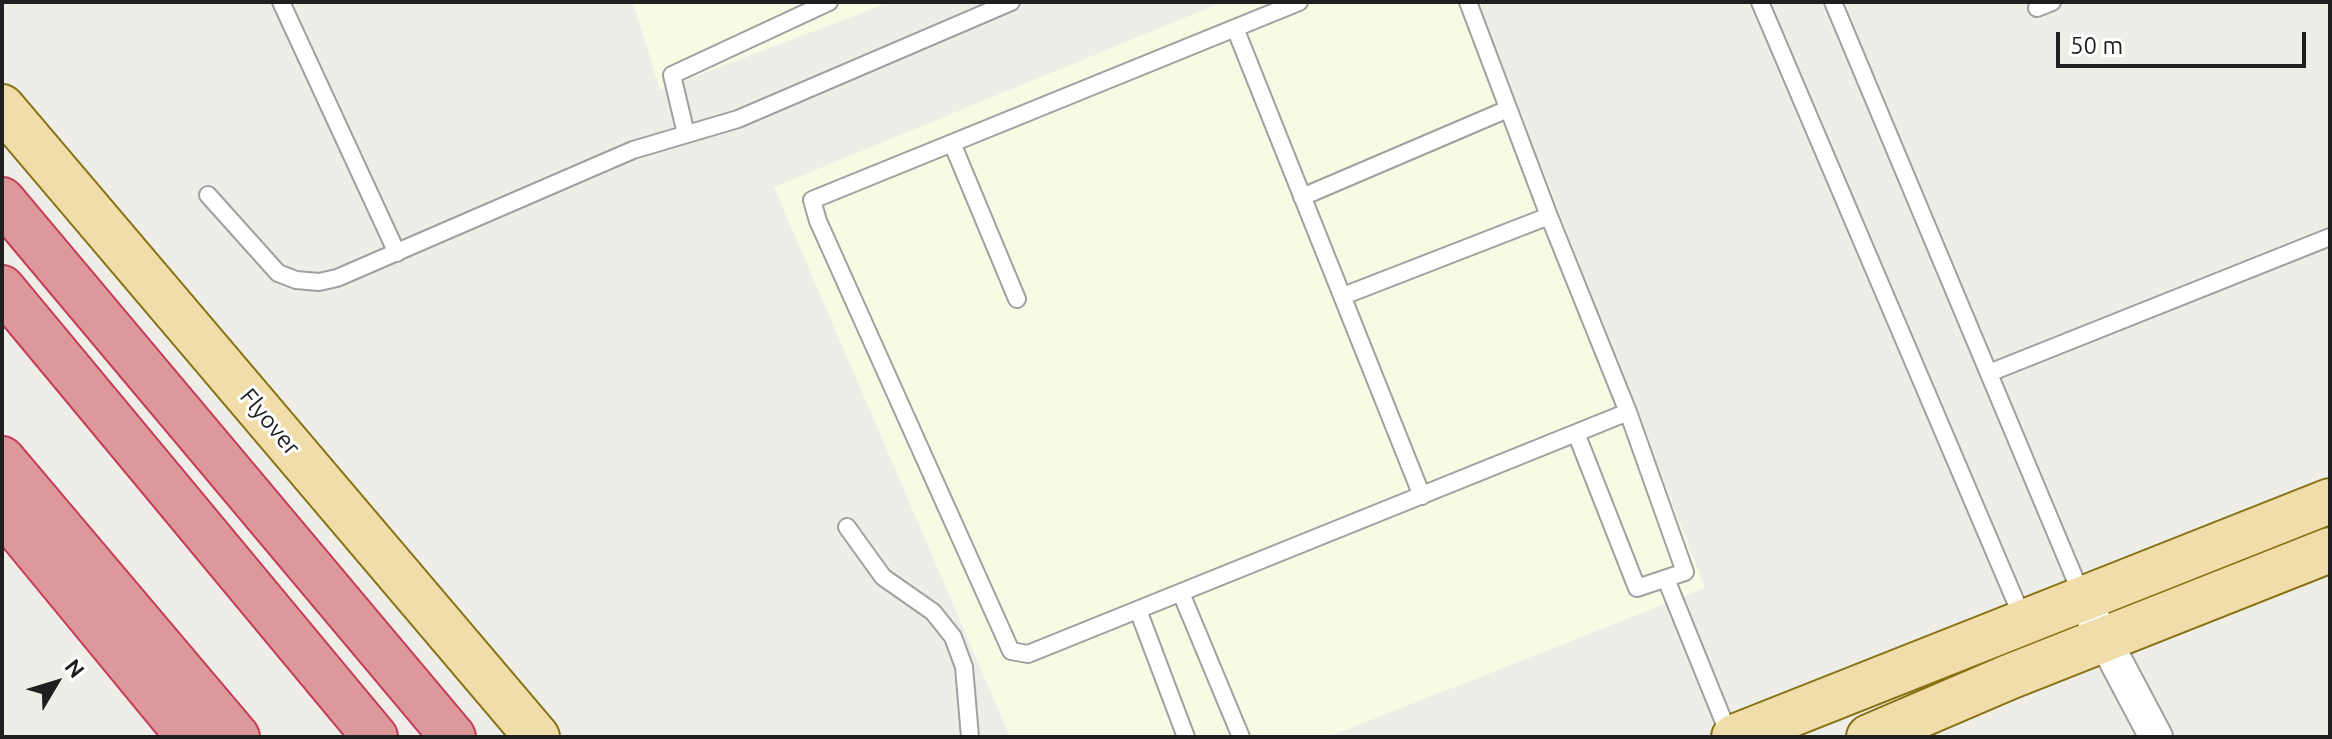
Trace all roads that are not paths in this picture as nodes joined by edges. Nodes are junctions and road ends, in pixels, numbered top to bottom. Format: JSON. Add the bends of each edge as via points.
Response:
{"nodes":[{"id":1,"x":281,"y":2,"type":"edge"},
{"id":2,"x":829,"y":2,"type":"edge"},
{"id":3,"x":1011,"y":2,"type":"edge"},
{"id":4,"x":1299,"y":2,"type":"edge"},
{"id":5,"x":1468,"y":2,"type":"edge"},
{"id":6,"x":1760,"y":2,"type":"edge"},
{"id":7,"x":1833,"y":2,"type":"edge"},
{"id":8,"x":1235,"y":28,"type":"junction"},
{"id":9,"x":2,"y":107,"type":"edge"},
{"id":10,"x":1508,"y":109,"type":"junction"},
{"id":11,"x":686,"y":134,"type":"junction"},
{"id":12,"x":952,"y":143,"type":"junction"},
{"id":13,"x":208,"y":195,"type":"dead end"},
{"id":14,"x":1302,"y":197,"type":"junction"},
{"id":15,"x":2,"y":200,"type":"edge"},
{"id":16,"x":1549,"y":216,"type":"junction"},
{"id":17,"x":2330,"y":237,"type":"edge"},
{"id":18,"x":397,"y":253,"type":"junction"},
{"id":19,"x":2,"y":288,"type":"edge"},
{"id":20,"x":1343,"y":296,"type":"junction"},
{"id":21,"x":1017,"y":299,"type":"dead end"},
{"id":22,"x":1989,"y":373,"type":"junction"},
{"id":23,"x":1628,"y":412,"type":"junction"},
{"id":24,"x":1576,"y":433,"type":"junction"},
{"id":25,"x":2,"y":459,"type":"edge"},
{"id":26,"x":1422,"y":496,"type":"junction"},
{"id":27,"x":2330,"y":501,"type":"edge"},
{"id":28,"x":2,"y":510,"type":"edge"},
{"id":29,"x":847,"y":527,"type":"dead end"},
{"id":30,"x":2330,"y":550,"type":"edge"},
{"id":31,"x":1666,"y":579,"type":"junction"},
{"id":32,"x":1181,"y":593,"type":"junction"},
{"id":33,"x":2084,"y":599,"type":"junction"},
{"id":34,"x":1138,"y":610,"type":"junction"},
{"id":35,"x":2025,"y":623,"type":"junction"},
{"id":36,"x":2105,"y":640,"type":"junction"},
{"id":37,"x":189,"y":737,"type":"edge"},
{"id":38,"x":237,"y":737,"type":"edge"},
{"id":39,"x":375,"y":737,"type":"edge"},
{"id":40,"x":453,"y":737,"type":"edge"},
{"id":41,"x":537,"y":737,"type":"edge"},
{"id":42,"x":970,"y":737,"type":"edge"},
{"id":43,"x":1186,"y":737,"type":"edge"},
{"id":44,"x":1241,"y":737,"type":"edge"},
{"id":45,"x":1732,"y":737,"type":"edge"},
{"id":46,"x":1869,"y":737,"type":"edge"},
{"id":47,"x":2156,"y":737,"type":"edge"}],
"edges":[{"from":1,"to":18,"type":"lane"},
{"from":2,"to":11,"type":"lane","via":[[672,75]]},
{"from":3,"to":11,"type":"lane","via":[[774,105]]},
{"from":4,"to":8,"type":"lane"},
{"from":5,"to":10,"type":"lane"},
{"from":6,"to":35,"type":"lane"},
{"from":7,"to":22,"type":"lane"},
{"from":8,"to":12,"type":"lane"},
{"from":8,"to":14,"type":"lane"},
{"from":9,"to":41,"type":"main road","name":"Flyover"},
{"from":10,"to":14,"type":"lane"},
{"from":10,"to":16,"type":"lane"},
{"from":11,"to":18,"type":"lane","via":[[633,150]]},
{"from":12,"to":21,"type":"lane"},
{"from":12,"to":34,"type":"lane","via":[[812,200],[818,221],[1011,651],[1028,654]]},
{"from":13,"to":18,"type":"lane","via":[[278,273],[296,280],[337,278]]},
{"from":14,"to":20,"type":"lane"},
{"from":15,"to":40,"type":"highway"},
{"from":16,"to":20,"type":"lane"},
{"from":16,"to":23,"type":"lane"},
{"from":17,"to":22,"type":"lane"},
{"from":19,"to":39,"type":"highway"},
{"from":20,"to":26,"type":"lane"},
{"from":22,"to":33,"type":"lane"},
{"from":23,"to":24,"type":"lane"},
{"from":23,"to":31,"type":"lane","via":[[1685,572]]},
{"from":24,"to":26,"type":"lane"},
{"from":24,"to":31,"type":"lane","via":[[1637,588]]},
{"from":25,"to":38,"type":"highway"},
{"from":26,"to":32,"type":"lane"},
{"from":27,"to":33,"type":"main road"},
{"from":28,"to":37,"type":"highway"},
{"from":29,"to":42,"type":"lane","via":[[883,577],[933,612],[953,637],[964,667]]},
{"from":30,"to":36,"type":"main road"},
{"from":31,"to":45,"type":"lane"},
{"from":32,"to":34,"type":"lane"},
{"from":32,"to":44,"type":"lane"},
{"from":33,"to":35,"type":"main road"},
{"from":33,"to":36,"type":"street"},
{"from":34,"to":43,"type":"lane"},
{"from":35,"to":45,"type":"main road"},
{"from":36,"to":46,"type":"main road"},
{"from":36,"to":47,"type":"street"}]}
